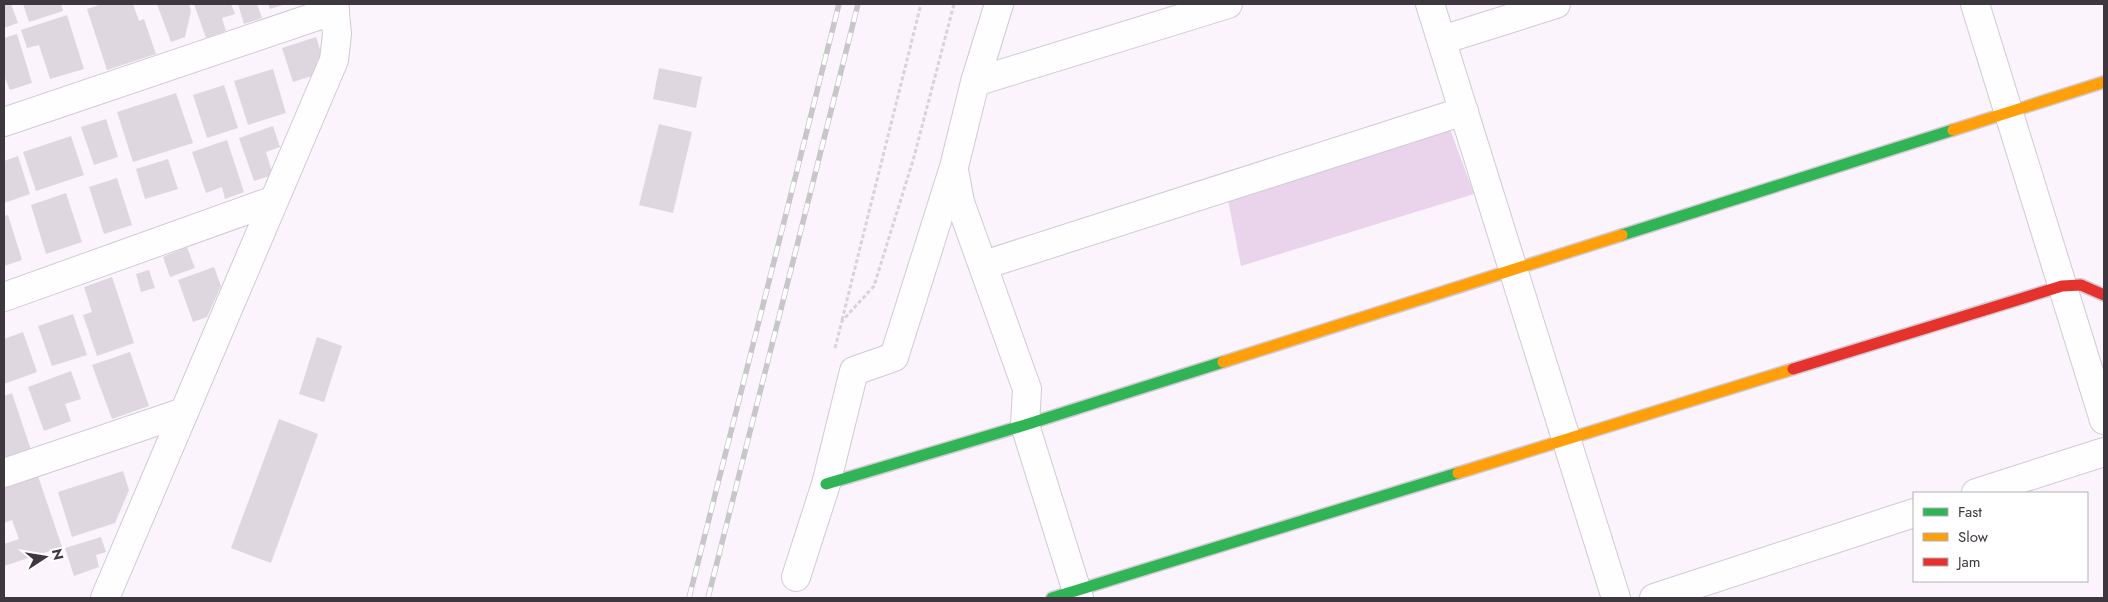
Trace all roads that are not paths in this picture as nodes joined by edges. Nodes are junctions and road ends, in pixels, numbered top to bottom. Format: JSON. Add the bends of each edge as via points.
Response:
{"nodes":[{"id":1,"x":1000,"y":4,"type":"edge"},
{"id":2,"x":1228,"y":4,"type":"edge"},
{"id":3,"x":1430,"y":4,"type":"edge"},
{"id":4,"x":1556,"y":4,"type":"edge"},
{"id":5,"x":1975,"y":4,"type":"edge"},
{"id":6,"x":334,"y":7,"type":"edge"},
{"id":7,"x":1442,"y":40,"type":"junction"},
{"id":8,"x":975,"y":82,"type":"junction"},
{"id":9,"x":2104,"y":82,"type":"edge"},
{"id":10,"x":1464,"y":111,"type":"junction"},
{"id":11,"x":2009,"y":113,"type":"junction"},
{"id":12,"x":4,"y":122,"type":"edge"},
{"id":13,"x":954,"y":167,"type":"junction"},
{"id":14,"x":272,"y":201,"type":"junction"},
{"id":15,"x":984,"y":264,"type":"junction"},
{"id":16,"x":1513,"y":269,"type":"junction"},
{"id":17,"x":2062,"y":286,"type":"junction"},
{"id":18,"x":2104,"y":295,"type":"edge"},
{"id":19,"x":4,"y":297,"type":"edge"},
{"id":20,"x":184,"y":412,"type":"junction"},
{"id":21,"x":2104,"y":420,"type":"edge"},
{"id":22,"x":1025,"y":424,"type":"junction"},
{"id":23,"x":1566,"y":438,"type":"junction"},
{"id":24,"x":2104,"y":452,"type":"edge"},
{"id":25,"x":4,"y":473,"type":"edge"},
{"id":26,"x":826,"y":484,"type":"junction"},
{"id":27,"x":1979,"y":492,"type":"edge"},
{"id":28,"x":1913,"y":514,"type":"edge"},
{"id":29,"x":796,"y":578,"type":"dead end"},
{"id":30,"x":1069,"y":596,"type":"edge"},
{"id":31,"x":105,"y":598,"type":"edge"},
{"id":32,"x":1616,"y":598,"type":"edge"},
{"id":33,"x":1654,"y":598,"type":"edge"}],
"edges":[{"from":1,"to":8,"type":"street"},
{"from":2,"to":8,"type":"street"},
{"from":3,"to":7,"type":"street"},
{"from":4,"to":7,"type":"street"},
{"from":5,"to":11,"type":"street"},
{"from":6,"to":12,"type":"street"},
{"from":6,"to":14,"type":"street","via":[[337,34],[334,60]]},
{"from":7,"to":10,"type":"street"},
{"from":8,"to":13,"type":"street"},
{"from":9,"to":11,"type":"street"},
{"from":10,"to":15,"type":"street"},
{"from":10,"to":16,"type":"street"},
{"from":11,"to":16,"type":"street"},
{"from":11,"to":17,"type":"street"},
{"from":13,"to":15,"type":"street","via":[[960,202]]},
{"from":13,"to":26,"type":"street","via":[[894,357],[854,371]]},
{"from":14,"to":19,"type":"street"},
{"from":14,"to":20,"type":"street"},
{"from":15,"to":22,"type":"street","via":[[1027,389]]},
{"from":16,"to":22,"type":"street"},
{"from":16,"to":23,"type":"street"},
{"from":17,"to":18,"type":"street","via":[[2081,285]]},
{"from":17,"to":21,"type":"street"},
{"from":17,"to":23,"type":"street"},
{"from":20,"to":25,"type":"street"},
{"from":20,"to":31,"type":"street"},
{"from":22,"to":26,"type":"street"},
{"from":22,"to":30,"type":"street"},
{"from":23,"to":30,"type":"street"},
{"from":23,"to":32,"type":"street"},
{"from":24,"to":27,"type":"street"},
{"from":26,"to":29,"type":"street"},
{"from":28,"to":33,"type":"street"}]}
